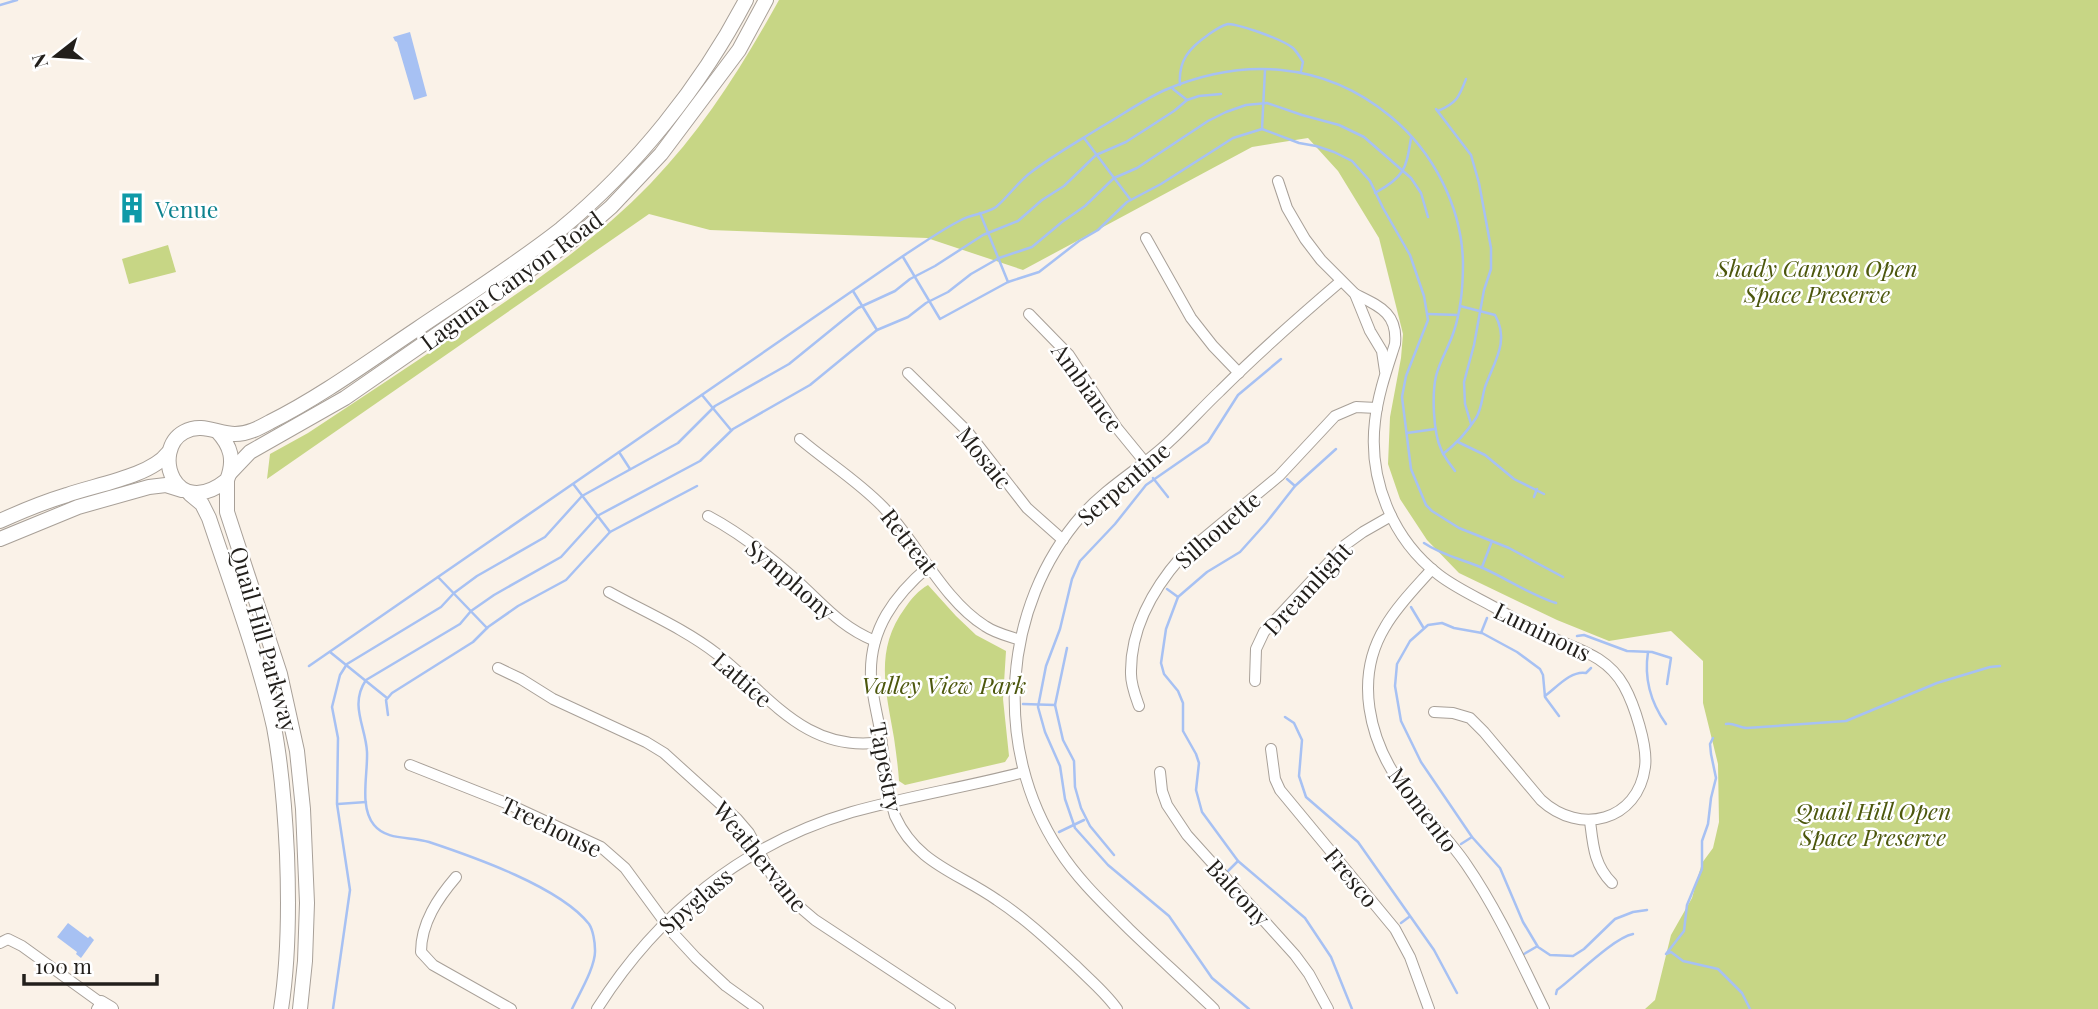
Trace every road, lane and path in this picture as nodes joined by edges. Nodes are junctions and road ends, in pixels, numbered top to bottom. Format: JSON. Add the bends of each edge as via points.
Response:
{"nodes":[{"id":1,"x":747,"y":0,"type":"edge"},
{"id":2,"x":766,"y":0,"type":"edge"},
{"id":3,"x":1278,"y":181,"type":"dead end"},
{"id":4,"x":1146,"y":238,"type":"dead end"},
{"id":5,"x":527,"y":263,"type":"junction"},
{"id":6,"x":1341,"y":281,"type":"junction"},
{"id":7,"x":1355,"y":294,"type":"junction"},
{"id":8,"x":1029,"y":314,"type":"dead end"},
{"id":9,"x":908,"y":373,"type":"dead end"},
{"id":10,"x":1239,"y":373,"type":"junction"},
{"id":11,"x":1385,"y":374,"type":"junction"},
{"id":12,"x":1377,"y":408,"type":"junction"},
{"id":13,"x":217,"y":431,"type":"junction"},
{"id":14,"x":800,"y":439,"type":"dead end"},
{"id":15,"x":168,"y":453,"type":"junction"},
{"id":16,"x":1144,"y":461,"type":"junction"},
{"id":17,"x":228,"y":476,"type":"junction"},
{"id":18,"x":186,"y":491,"type":"junction"},
{"id":19,"x":708,"y":516,"type":"dead end"},
{"id":20,"x":1391,"y":516,"type":"junction"},
{"id":21,"x":0,"y":521,"type":"edge"},
{"id":22,"x":0,"y":539,"type":"edge"},
{"id":23,"x":1063,"y":540,"type":"junction"},
{"id":24,"x":929,"y":566,"type":"junction"},
{"id":25,"x":1432,"y":569,"type":"junction"},
{"id":26,"x":610,"y":592,"type":"dead end"},
{"id":27,"x":1020,"y":640,"type":"junction"},
{"id":28,"x":876,"y":641,"type":"junction"},
{"id":29,"x":498,"y":668,"type":"dead end"},
{"id":30,"x":1255,"y":681,"type":"dead end"},
{"id":31,"x":1139,"y":706,"type":"dead end"},
{"id":32,"x":1434,"y":712,"type":"dead end"},
{"id":33,"x":882,"y":742,"type":"junction"},
{"id":34,"x":1271,"y":750,"type":"dead end"},
{"id":35,"x":410,"y":765,"type":"dead end"},
{"id":36,"x":1024,"y":772,"type":"junction"},
{"id":37,"x":1160,"y":772,"type":"dead end"},
{"id":38,"x":891,"y":802,"type":"junction"},
{"id":39,"x":1590,"y":821,"type":"junction"},
{"id":40,"x":759,"y":851,"type":"junction"},
{"id":41,"x":456,"y":877,"type":"dead end"},
{"id":42,"x":1612,"y":883,"type":"dead end"},
{"id":43,"x":665,"y":922,"type":"junction"},
{"id":44,"x":0,"y":943,"type":"edge"},
{"id":45,"x":103,"y":1007,"type":"edge"},
{"id":46,"x":281,"y":1009,"type":"edge"},
{"id":47,"x":300,"y":1009,"type":"edge"},
{"id":48,"x":511,"y":1009,"type":"edge"},
{"id":49,"x":597,"y":1009,"type":"edge"},
{"id":50,"x":758,"y":1009,"type":"edge"},
{"id":51,"x":950,"y":1009,"type":"edge"},
{"id":52,"x":1117,"y":1009,"type":"edge"},
{"id":53,"x":1214,"y":1009,"type":"edge"},
{"id":54,"x":1328,"y":1009,"type":"edge"},
{"id":55,"x":1429,"y":1009,"type":"edge"},
{"id":56,"x":1544,"y":1009,"type":"edge"}],
"edges":[{"from":1,"to":5,"type":"main road","name":"Laguna Canyon Road","via":[[725,41],[648,143]]},
{"from":2,"to":5,"type":"main road","name":"Laguna Canyon Road","via":[[739,50],[661,154],[573,240]]},
{"from":3,"to":6,"type":"street","name":"Luminous","via":[[1298,229]]},
{"from":4,"to":10,"type":"street","via":[[1191,318]]},
{"from":5,"to":13,"type":"main road","name":"Laguna Canyon Road","via":[[292,411],[249,432]]},
{"from":5,"to":17,"type":"main road","name":"Laguna Canyon Road","via":[[345,398],[250,452]]},
{"from":6,"to":7,"type":"street","name":"Luminous"},
{"from":6,"to":10,"type":"street","name":"Serpentine"},
{"from":7,"to":11,"type":"street","name":"Luminous","via":[[1382,351]]},
{"from":7,"to":11,"type":"street","name":"Luminous","via":[[1382,309],[1393,322],[1395,344]]},
{"from":8,"to":16,"type":"street","name":"Ambiance","via":[[1069,355]]},
{"from":9,"to":23,"type":"street","name":"Mosaic","via":[[967,431],[1027,508]]},
{"from":10,"to":16,"type":"street","name":"Serpentine"},
{"from":11,"to":12,"type":"street","name":"Luminous"},
{"from":12,"to":20,"type":"street","name":"Luminous","via":[[1375,461]]},
{"from":12,"to":31,"type":"street","name":"Silhouette","via":[[1356,407],[1335,416],[1279,476],[1170,570],[1148,605],[1137,636],[1131,674]]},
{"from":13,"to":15,"type":"main road","via":[[197,428],[184,432]]},
{"from":13,"to":17,"type":"main road","via":[[230,450]]},
{"from":14,"to":24,"type":"street","name":"Retreat","via":[[876,499]]},
{"from":15,"to":18,"type":"main road","via":[[173,477]]},
{"from":15,"to":21,"type":"main road","via":[[145,471]]},
{"from":16,"to":23,"type":"street","name":"Serpentine","via":[[1103,494]]},
{"from":17,"to":18,"type":"main road","via":[[209,491]]},
{"from":17,"to":47,"type":"main road","name":"Quail Hill Parkway","via":[[227,512],[280,674],[296,751],[307,903]]},
{"from":18,"to":22,"type":"main road","via":[[166,485],[149,487],[78,507]]},
{"from":18,"to":46,"type":"main road","name":"Quail Hill Parkway","via":[[202,504],[209,518],[259,670],[277,747],[286,823],[288,907]]},
{"from":19,"to":28,"type":"street","name":"Symphony","via":[[773,560],[846,626]]},
{"from":20,"to":25,"type":"street","name":"Luminous"},
{"from":20,"to":30,"type":"street","name":"Dreamlight","via":[[1345,545],[1264,632],[1256,649]]},
{"from":23,"to":27,"type":"street","name":"Serpentine","via":[[1039,585]]},
{"from":24,"to":27,"type":"street","name":"Retreat","via":[[978,621]]},
{"from":24,"to":28,"type":"street","name":"Tapestry","via":[[896,598]]},
{"from":25,"to":39,"type":"street","name":"Luminous","via":[[1534,629],[1594,655],[1622,684],[1644,748],[1645,772],[1625,805]]},
{"from":25,"to":56,"type":"street","name":"Momento","via":[[1385,626],[1377,644],[1368,680],[1371,721],[1403,787],[1478,881]]},
{"from":26,"to":33,"type":"street","name":"Lattice","via":[[701,643],[808,730],[845,743]]},
{"from":27,"to":36,"type":"street","name":"Serpentine","via":[[1015,712]]},
{"from":28,"to":33,"type":"street","name":"Tapestry","via":[[871,676]]},
{"from":29,"to":40,"type":"street","name":"Weathervane","via":[[664,753],[732,813]]},
{"from":32,"to":39,"type":"street","via":[[1470,718],[1550,808],[1567,818]]},
{"from":33,"to":38,"type":"street","name":"Tapestry"},
{"from":34,"to":55,"type":"street","name":"Fresco","via":[[1280,790],[1395,929]]},
{"from":35,"to":43,"type":"street","name":"Treehouse","via":[[601,847],[625,868]]},
{"from":36,"to":38,"type":"street","name":"Spyglass"},
{"from":36,"to":53,"type":"street","name":"Serpentine","via":[[1045,825],[1072,868]]},
{"from":37,"to":54,"type":"street","name":"Balcony","via":[[1167,805],[1187,835],[1295,955]]},
{"from":38,"to":40,"type":"street","name":"Spyglass","via":[[819,823]]},
{"from":38,"to":52,"type":"street","name":"Tapestry","via":[[898,823],[922,854],[1033,927]]},
{"from":39,"to":42,"type":"street","via":[[1596,860]]},
{"from":40,"to":43,"type":"street","name":"Spyglass"},
{"from":40,"to":51,"type":"street","name":"Weathervane","via":[[782,889],[806,913]]},
{"from":41,"to":48,"type":"street","via":[[430,913],[421,952],[433,965]]},
{"from":43,"to":49,"type":"street","name":"Spyglass"},
{"from":43,"to":50,"type":"street","name":"Treehouse","via":[[710,972]]},
{"from":44,"to":45,"type":"street","via":[[14,941]]}]}
